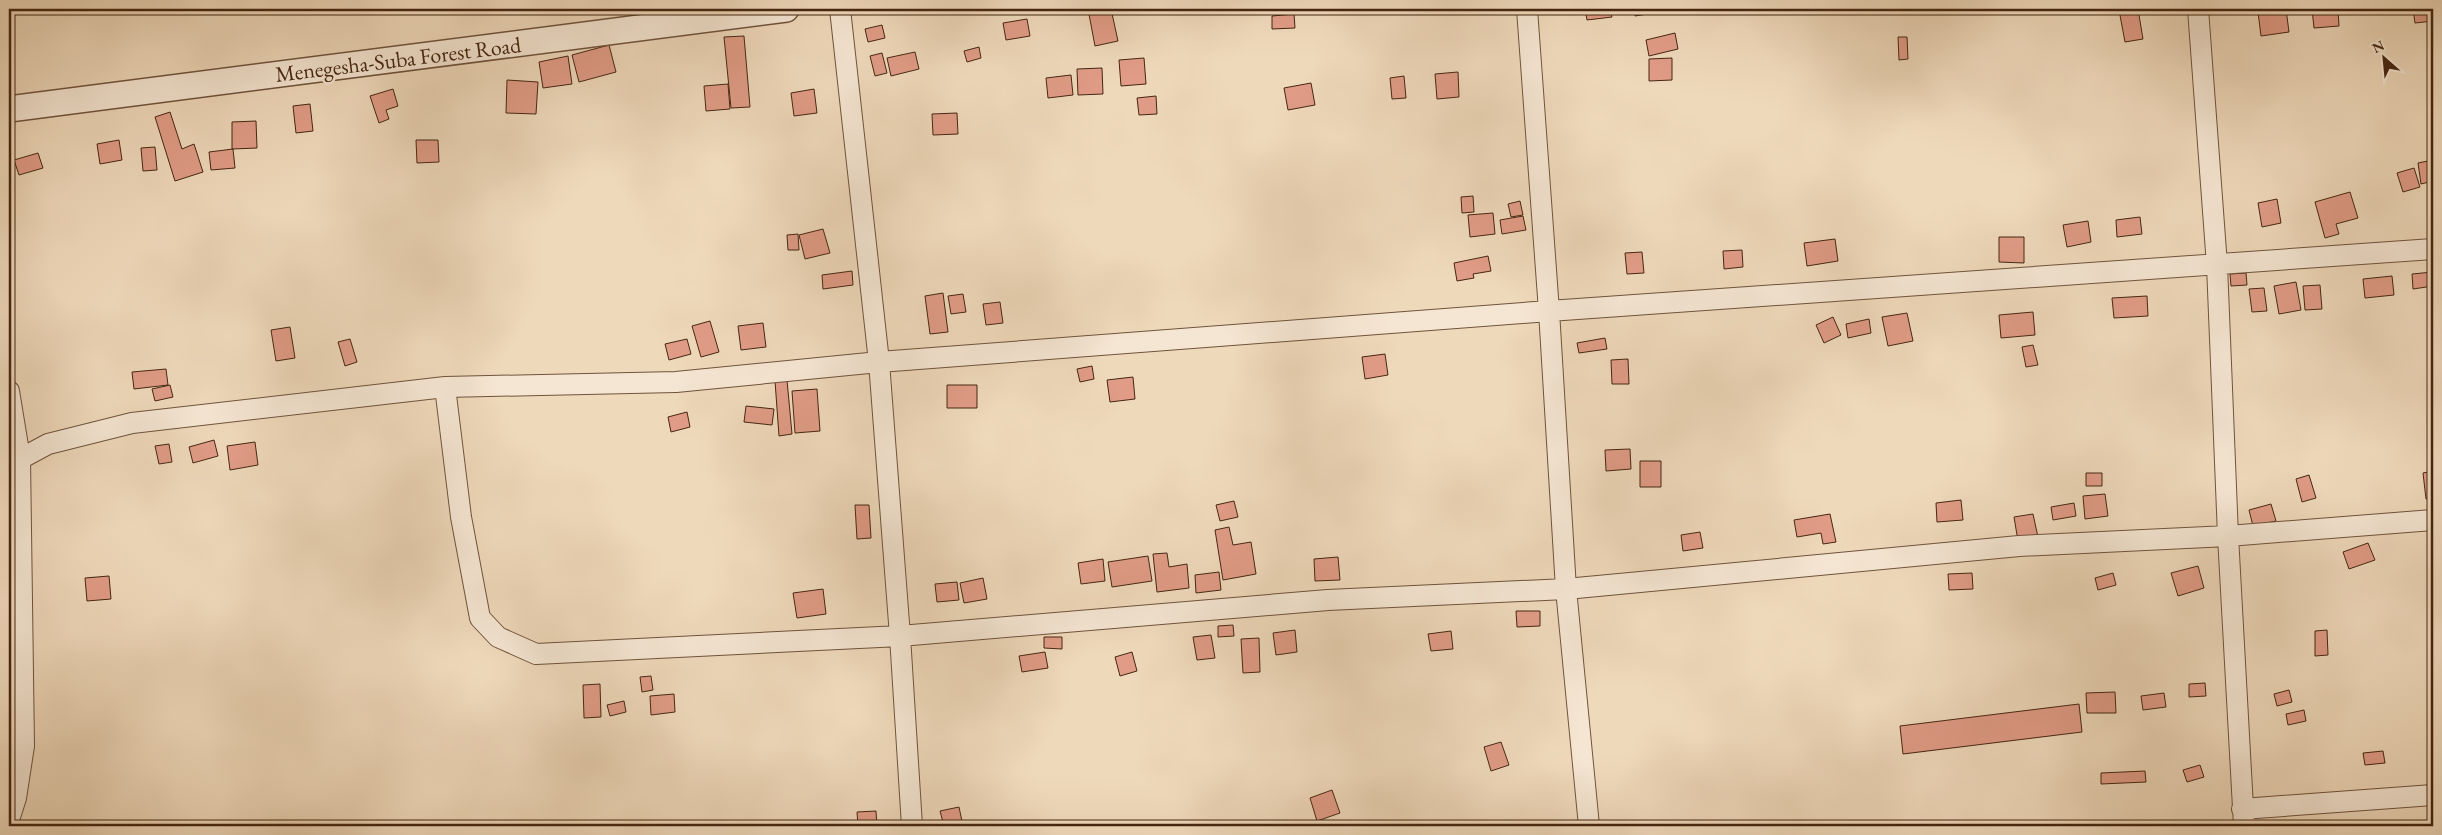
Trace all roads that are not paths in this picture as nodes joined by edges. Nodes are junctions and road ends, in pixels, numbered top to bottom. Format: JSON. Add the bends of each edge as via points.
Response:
{"nodes":[{"id":1,"x":786,"y":9,"type":"edge"},
{"id":2,"x":840,"y":9,"type":"edge"},
{"id":3,"x":1527,"y":9,"type":"edge"},
{"id":4,"x":2198,"y":9,"type":"edge"},
{"id":5,"x":9,"y":109,"type":"edge"},
{"id":6,"x":2433,"y":249,"type":"edge"},
{"id":7,"x":2217,"y":265,"type":"junction"},
{"id":8,"x":1549,"y":311,"type":"junction"},
{"id":9,"x":880,"y":362,"type":"junction"},
{"id":10,"x":445,"y":387,"type":"junction"},
{"id":11,"x":9,"y":392,"type":"edge"},
{"id":12,"x":15,"y":462,"type":"edge"},
{"id":13,"x":2433,"y":520,"type":"edge"},
{"id":14,"x":2228,"y":536,"type":"junction"},
{"id":15,"x":1566,"y":589,"type":"junction"},
{"id":16,"x":900,"y":636,"type":"junction"},
{"id":17,"x":2433,"y":795,"type":"edge"},
{"id":18,"x":2243,"y":818,"type":"edge"},
{"id":19,"x":9,"y":820,"type":"edge"},
{"id":20,"x":912,"y":826,"type":"edge"},
{"id":21,"x":1589,"y":826,"type":"edge"}],
"edges":[{"from":1,"to":5,"type":"street","name":"Menegesha-Suba Forest Road"},
{"from":2,"to":9,"type":"street"},
{"from":3,"to":8,"type":"street"},
{"from":4,"to":7,"type":"street"},
{"from":6,"to":7,"type":"street"},
{"from":7,"to":8,"type":"street"},
{"from":7,"to":14,"type":"street"},
{"from":8,"to":9,"type":"street"},
{"from":8,"to":15,"type":"street"},
{"from":9,"to":10,"type":"street","via":[[676,382]]},
{"from":9,"to":16,"type":"street"},
{"from":10,"to":12,"type":"street","via":[[132,423],[48,444]]},
{"from":10,"to":16,"type":"street","via":[[461,517],[480,618],[498,637],[536,654]]},
{"from":11,"to":12,"type":"street"},
{"from":12,"to":19,"type":"street","via":[[24,746]]},
{"from":13,"to":14,"type":"street"},
{"from":14,"to":15,"type":"street","via":[[2019,546]]},
{"from":14,"to":18,"type":"street"},
{"from":15,"to":16,"type":"street","via":[[1328,600]]},
{"from":15,"to":21,"type":"street"},
{"from":16,"to":20,"type":"street"},
{"from":17,"to":18,"type":"street"}]}
